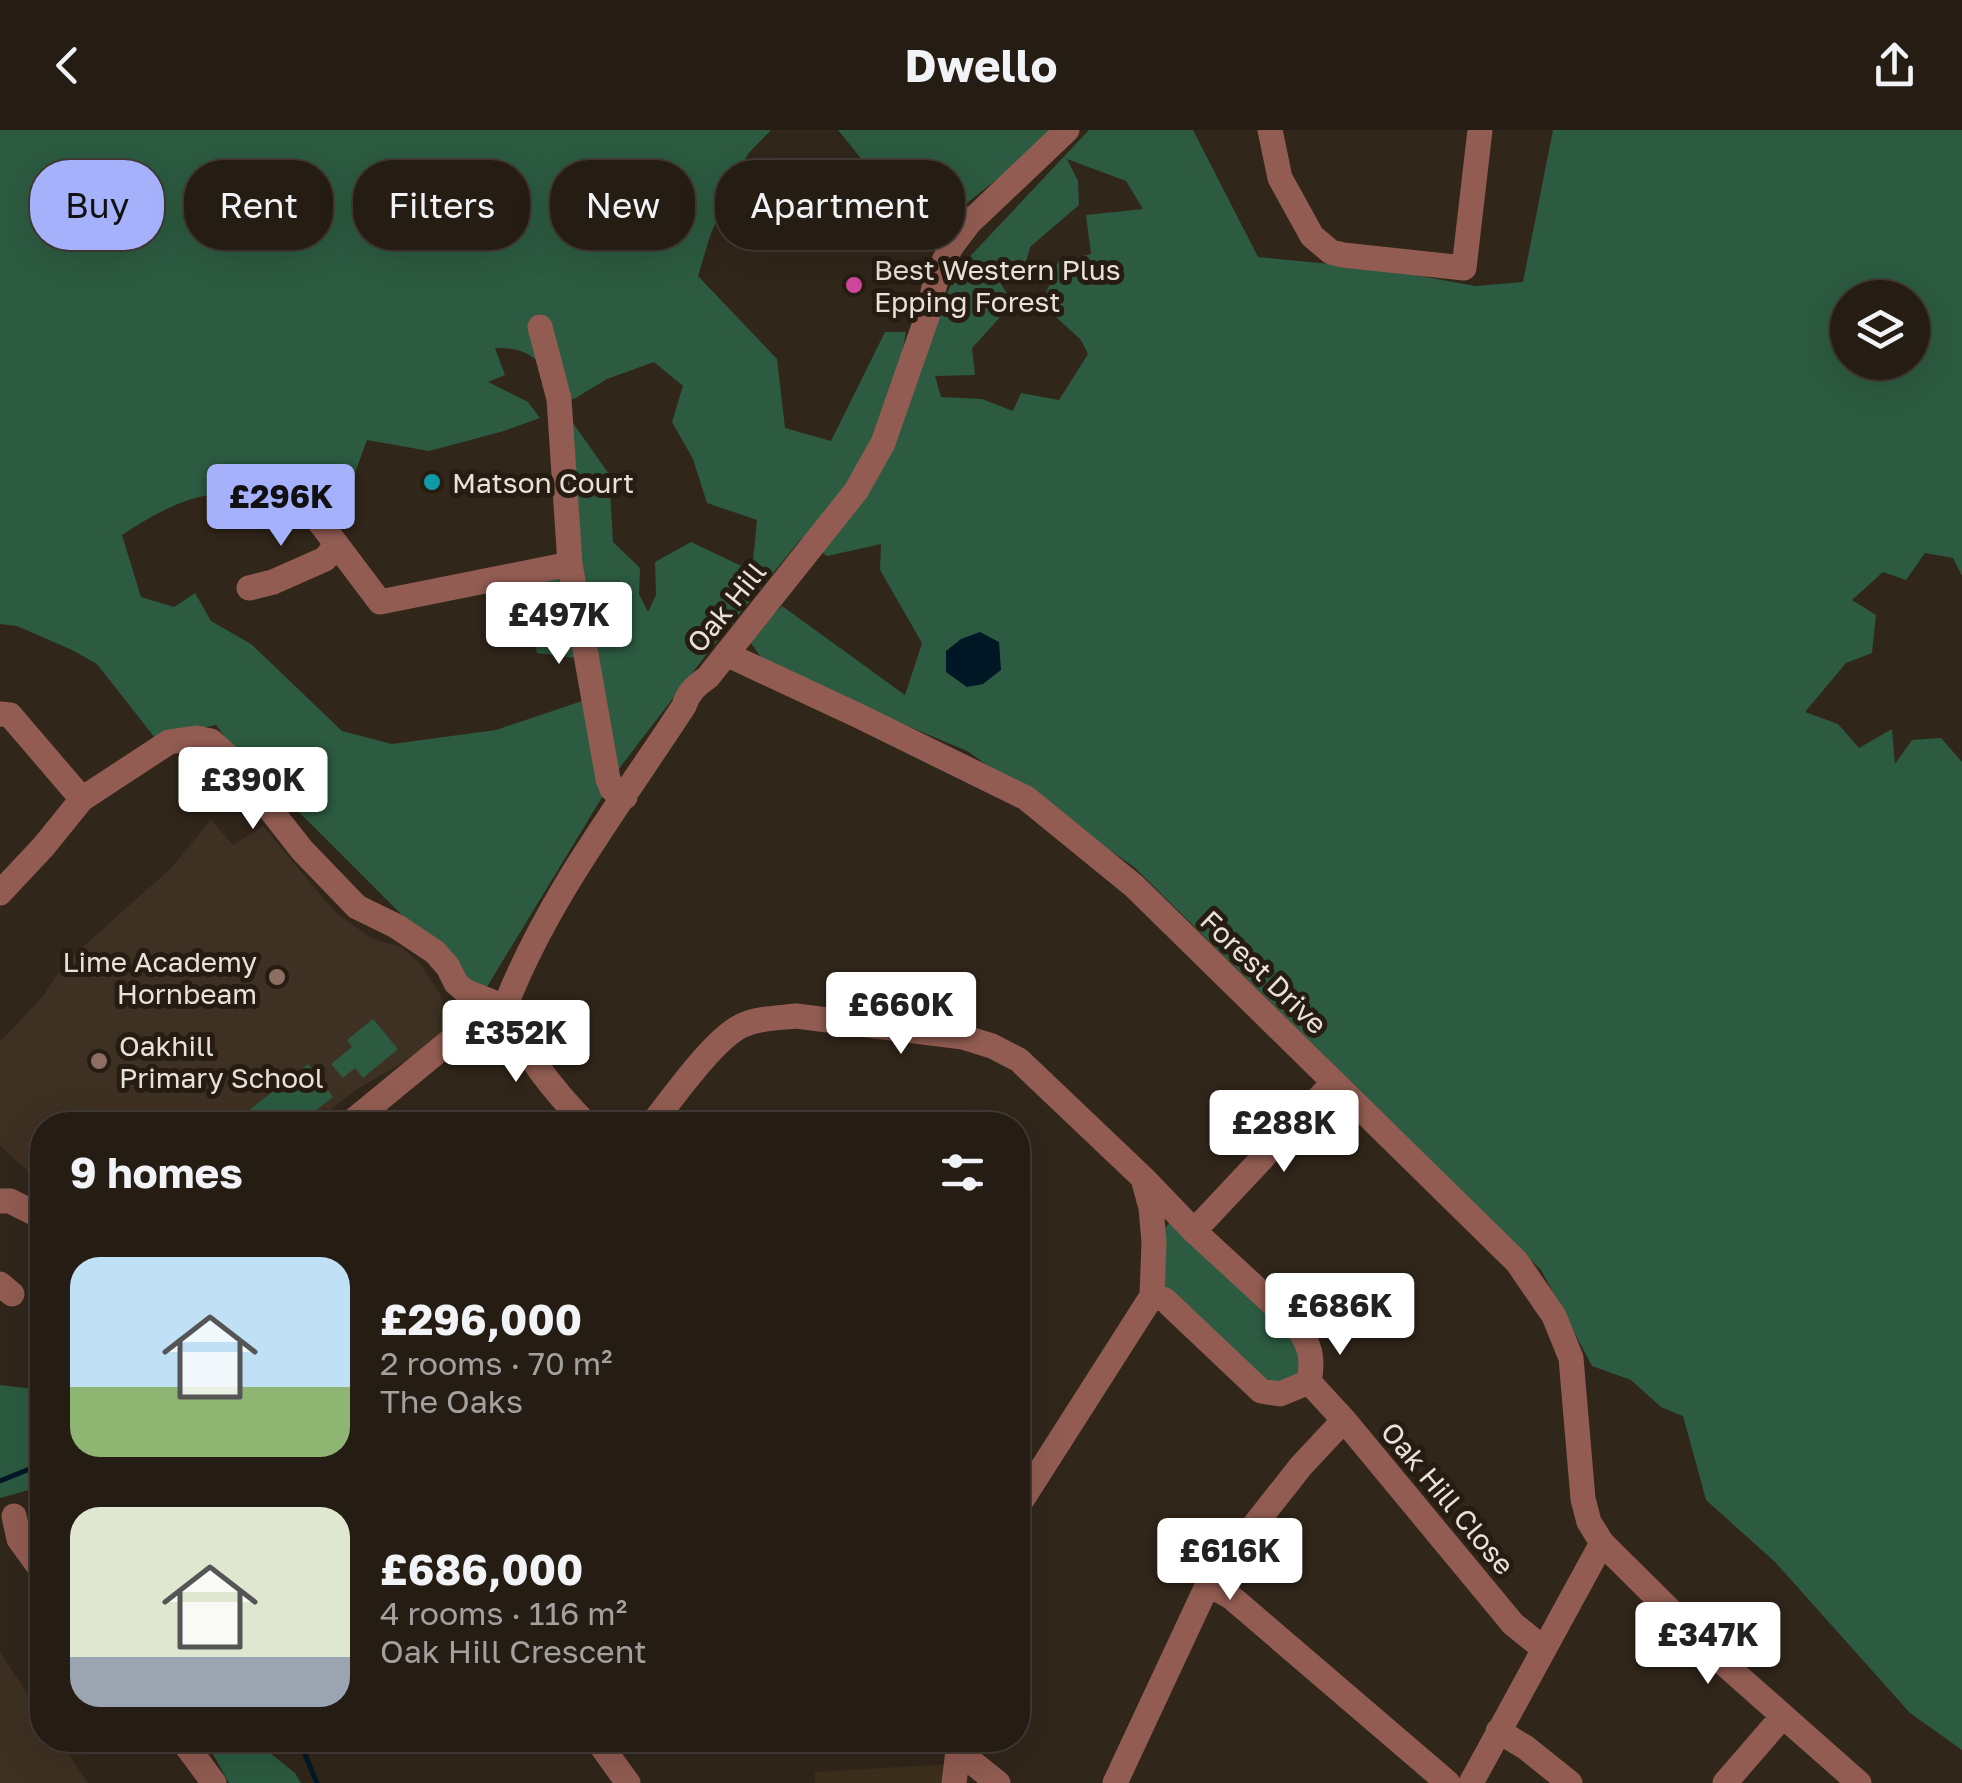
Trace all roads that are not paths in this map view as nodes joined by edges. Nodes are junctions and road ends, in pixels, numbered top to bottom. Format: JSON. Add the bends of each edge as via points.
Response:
{"nodes":[{"id":1,"x":1066,"y":130,"type":"edge"},
{"id":2,"x":1270,"y":130,"type":"edge"},
{"id":3,"x":1480,"y":130,"type":"edge"},
{"id":4,"x":540,"y":327,"type":"dead end"},
{"id":5,"x":306,"y":504,"type":"dead end"},
{"id":6,"x":336,"y":544,"type":"junction"},
{"id":7,"x":570,"y":564,"type":"junction"},
{"id":8,"x":249,"y":588,"type":"dead end"},
{"id":9,"x":726,"y":654,"type":"junction"},
{"id":10,"x":0,"y":714,"type":"edge"},
{"id":11,"x":82,"y":798,"type":"junction"},
{"id":12,"x":625,"y":798,"type":"junction"},
{"id":13,"x":0,"y":893,"type":"edge"},
{"id":14,"x":505,"y":1007,"type":"junction"},
{"id":15,"x":1334,"y":1082,"type":"junction"},
{"id":16,"x":364,"y":1112,"type":"edge"},
{"id":17,"x":569,"y":1112,"type":"edge"},
{"id":18,"x":661,"y":1112,"type":"edge"},
{"id":19,"x":1143,"y":1178,"type":"junction"},
{"id":20,"x":0,"y":1202,"type":"edge"},
{"id":21,"x":30,"y":1212,"type":"edge"},
{"id":22,"x":1194,"y":1230,"type":"junction"},
{"id":23,"x":1152,"y":1296,"type":"junction"},
{"id":24,"x":1308,"y":1382,"type":"junction"},
{"id":25,"x":1344,"y":1420,"type":"junction"},
{"id":26,"x":1030,"y":1487,"type":"edge"},
{"id":27,"x":14,"y":1516,"type":"dead end"},
{"id":28,"x":1602,"y":1543,"type":"junction"},
{"id":29,"x":30,"y":1555,"type":"edge"},
{"id":30,"x":1208,"y":1584,"type":"junction"},
{"id":31,"x":1544,"y":1649,"type":"junction"},
{"id":32,"x":1783,"y":1716,"type":"junction"},
{"id":33,"x":1498,"y":1732,"type":"junction"},
{"id":34,"x":191,"y":1752,"type":"edge"},
{"id":35,"x":606,"y":1752,"type":"edge"},
{"id":36,"x":956,"y":1752,"type":"edge"},
{"id":37,"x":965,"y":1752,"type":"edge"},
{"id":38,"x":214,"y":1783,"type":"edge"},
{"id":39,"x":628,"y":1783,"type":"edge"},
{"id":40,"x":954,"y":1783,"type":"edge"},
{"id":41,"x":998,"y":1783,"type":"edge"},
{"id":42,"x":1116,"y":1783,"type":"edge"},
{"id":43,"x":1448,"y":1783,"type":"edge"},
{"id":44,"x":1471,"y":1783,"type":"edge"},
{"id":45,"x":1570,"y":1783,"type":"edge"},
{"id":46,"x":1724,"y":1783,"type":"edge"},
{"id":47,"x":1859,"y":1783,"type":"edge"}],
"edges":[{"from":1,"to":9,"type":"street","name":"Oak Hill","via":[[951,247],[884,443],[856,491]]},
{"from":2,"to":3,"type":"street","via":[[1280,178],[1312,236],[1331,252],[1464,268]]},
{"from":4,"to":7,"type":"street","via":[[558,398]]},
{"from":5,"to":6,"type":"street"},
{"from":6,"to":7,"type":"street","via":[[380,602]]},
{"from":6,"to":8,"type":"street","via":[[325,559]]},
{"from":7,"to":12,"type":"street","via":[[608,779]]},
{"from":9,"to":12,"type":"street","name":"Oak Hill","via":[[686,698]]},
{"from":9,"to":15,"type":"street","name":"Forest Drive","via":[[1026,798],[1134,886]]},
{"from":10,"to":11,"type":"street","via":[[10,715]]},
{"from":11,"to":13,"type":"street"},
{"from":11,"to":14,"type":"street","via":[[168,742],[210,742],[357,907],[435,952],[466,991]]},
{"from":12,"to":14,"type":"street","name":"Oak Hill","via":[[540,932]]},
{"from":14,"to":16,"type":"street","via":[[466,1028]]},
{"from":14,"to":17,"type":"street"},
{"from":15,"to":22,"type":"street"},
{"from":15,"to":28,"type":"street","name":"Forest Drive","via":[[1516,1262],[1554,1316],[1571,1358],[1583,1499]]},
{"from":18,"to":19,"type":"street","via":[[719,1043],[768,1018],[962,1037],[1018,1060]]},
{"from":19,"to":22,"type":"street"},
{"from":19,"to":23,"type":"street","via":[[1154,1242]]},
{"from":20,"to":21,"type":"street"},
{"from":22,"to":24,"type":"street","via":[[1296,1325],[1312,1354]]},
{"from":23,"to":24,"type":"street","via":[[1261,1391],[1280,1394]]},
{"from":23,"to":26,"type":"street"},
{"from":24,"to":25,"type":"street","name":"Oak Hill Close"},
{"from":25,"to":30,"type":"street"},
{"from":25,"to":31,"type":"street","name":"Oak Hill Close","via":[[1513,1624]]},
{"from":27,"to":29,"type":"street"},
{"from":28,"to":31,"type":"street"},
{"from":28,"to":32,"type":"street"},
{"from":30,"to":42,"type":"street"},
{"from":30,"to":43,"type":"street"},
{"from":31,"to":33,"type":"street"},
{"from":32,"to":46,"type":"street"},
{"from":32,"to":47,"type":"street"},
{"from":33,"to":44,"type":"street"},
{"from":33,"to":45,"type":"street"},
{"from":34,"to":38,"type":"street"},
{"from":35,"to":39,"type":"street"},
{"from":36,"to":40,"type":"street"},
{"from":37,"to":41,"type":"street"}]}
